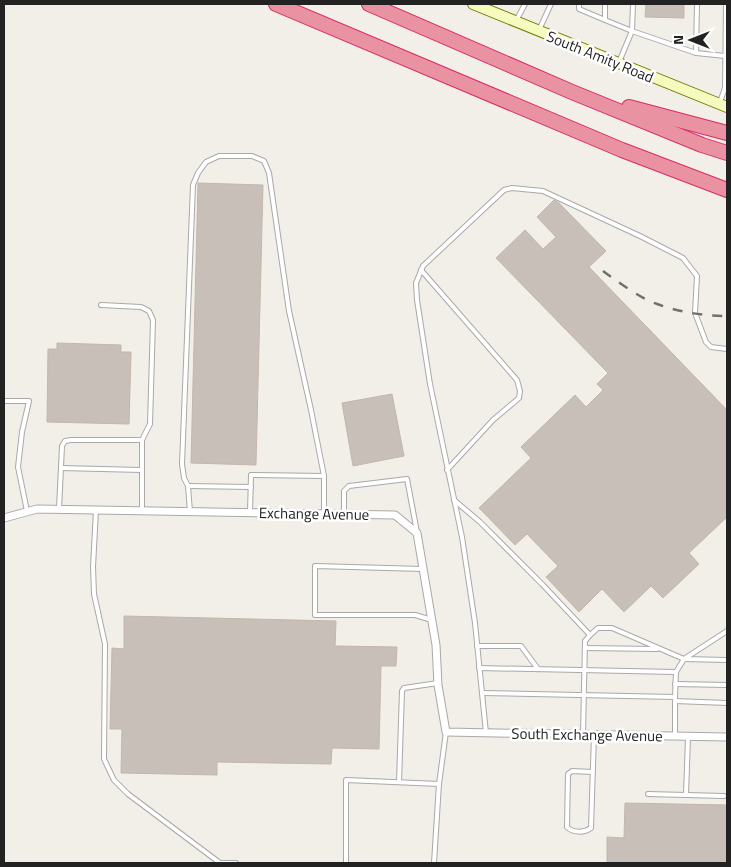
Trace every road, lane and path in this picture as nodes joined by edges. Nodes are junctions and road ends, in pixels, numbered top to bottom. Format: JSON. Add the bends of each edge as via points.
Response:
{"nodes":[{"id":1,"x":276,"y":4,"type":"edge"},
{"id":2,"x":369,"y":4,"type":"edge"},
{"id":3,"x":473,"y":4,"type":"edge"},
{"id":4,"x":525,"y":4,"type":"edge"},
{"id":5,"x":551,"y":4,"type":"edge"},
{"id":6,"x":579,"y":4,"type":"edge"},
{"id":7,"x":605,"y":4,"type":"edge"},
{"id":8,"x":633,"y":4,"type":"edge"},
{"id":9,"x":696,"y":4,"type":"edge"},
{"id":10,"x":726,"y":4,"type":"edge"},
{"id":11,"x":727,"y":11,"type":"edge"},
{"id":12,"x":605,"y":20,"type":"junction"},
{"id":13,"x":516,"y":22,"type":"junction"},
{"id":14,"x":632,"y":31,"type":"junction"},
{"id":15,"x":538,"y":32,"type":"junction"},
{"id":16,"x":696,"y":53,"type":"junction"},
{"id":17,"x":725,"y":56,"type":"junction"},
{"id":18,"x":618,"y":64,"type":"junction"},
{"id":19,"x":726,"y":72,"type":"edge"},
{"id":20,"x":572,"y":92,"type":"junction"},
{"id":21,"x":723,"y":106,"type":"edge"},
{"id":22,"x":727,"y":133,"type":"edge"},
{"id":23,"x":727,"y":154,"type":"edge"},
{"id":24,"x":727,"y":190,"type":"edge"},
{"id":25,"x":421,"y":270,"type":"junction"},
{"id":26,"x":101,"y":306,"type":"dead end"},
{"id":27,"x":727,"y":349,"type":"edge"},
{"id":28,"x":4,"y":400,"type":"edge"},
{"id":29,"x":142,"y":440,"type":"junction"},
{"id":30,"x":61,"y":468,"type":"junction"},
{"id":31,"x":142,"y":470,"type":"junction"},
{"id":32,"x":447,"y":470,"type":"junction"},
{"id":33,"x":324,"y":476,"type":"junction"},
{"id":34,"x":188,"y":486,"type":"junction"},
{"id":35,"x":251,"y":487,"type":"junction"},
{"id":36,"x":454,"y":500,"type":"junction"},
{"id":37,"x":59,"y":510,"type":"junction"},
{"id":38,"x":96,"y":510,"type":"junction"},
{"id":39,"x":27,"y":511,"type":"junction"},
{"id":40,"x":142,"y":511,"type":"junction"},
{"id":41,"x":190,"y":512,"type":"junction"},
{"id":42,"x":250,"y":513,"type":"junction"},
{"id":43,"x":324,"y":514,"type":"junction"},
{"id":44,"x":344,"y":514,"type":"junction"},
{"id":45,"x":4,"y":518,"type":"edge"},
{"id":46,"x":417,"y":533,"type":"junction"},
{"id":47,"x":423,"y":569,"type":"junction"},
{"id":48,"x":432,"y":620,"type":"junction"},
{"id":49,"x":726,"y":633,"type":"edge"},
{"id":50,"x":590,"y":635,"type":"junction"},
{"id":51,"x":477,"y":646,"type":"junction"},
{"id":52,"x":585,"y":648,"type":"junction"},
{"id":53,"x":661,"y":649,"type":"junction"},
{"id":54,"x":684,"y":659,"type":"junction"},
{"id":55,"x":727,"y":660,"type":"edge"},
{"id":56,"x":480,"y":668,"type":"junction"},
{"id":57,"x":538,"y":669,"type":"junction"},
{"id":58,"x":584,"y":670,"type":"junction"},
{"id":59,"x":676,"y":672,"type":"junction"},
{"id":60,"x":438,"y":683,"type":"junction"},
{"id":61,"x":675,"y":684,"type":"junction"},
{"id":62,"x":727,"y":685,"type":"edge"},
{"id":63,"x":482,"y":693,"type":"junction"},
{"id":64,"x":583,"y":695,"type":"junction"},
{"id":65,"x":675,"y":699,"type":"junction"},
{"id":66,"x":727,"y":702,"type":"edge"},
{"id":67,"x":446,"y":732,"type":"junction"},
{"id":68,"x":486,"y":733,"type":"junction"},
{"id":69,"x":582,"y":735,"type":"junction"},
{"id":70,"x":594,"y":735,"type":"junction"},
{"id":71,"x":675,"y":736,"type":"junction"},
{"id":72,"x":688,"y":737,"type":"junction"},
{"id":73,"x":727,"y":738,"type":"edge"},
{"id":74,"x":593,"y":772,"type":"junction"},
{"id":75,"x":399,"y":782,"type":"junction"},
{"id":76,"x":439,"y":784,"type":"junction"},
{"id":77,"x":648,"y":794,"type":"dead end"},
{"id":78,"x":686,"y":795,"type":"junction"},
{"id":79,"x":724,"y":796,"type":"dead end"},
{"id":80,"x":236,"y":863,"type":"edge"},
{"id":81,"x":346,"y":863,"type":"edge"},
{"id":82,"x":434,"y":863,"type":"edge"}],
"edges":[{"from":1,"to":24,"type":"highway"},
{"from":2,"to":20,"type":"highway"},
{"from":3,"to":13,"type":"main road","name":"South Amity Road"},
{"from":4,"to":13,"type":"lane"},
{"from":5,"to":15,"type":"lane"},
{"from":6,"to":12,"type":"lane","via":[[579,9]]},
{"from":7,"to":12,"type":"lane"},
{"from":8,"to":14,"type":"lane"},
{"from":9,"to":16,"type":"lane"},
{"from":10,"to":11,"type":"lane"},
{"from":11,"to":17,"type":"lane"},
{"from":12,"to":14,"type":"lane"},
{"from":13,"to":15,"type":"main road","name":"South Amity Road"},
{"from":14,"to":16,"type":"lane"},
{"from":14,"to":18,"type":"lane"},
{"from":15,"to":18,"type":"main road","name":"South Amity Road"},
{"from":16,"to":17,"type":"lane"},
{"from":17,"to":19,"type":"lane"},
{"from":18,"to":21,"type":"main road","name":"South Amity Road"},
{"from":19,"to":21,"type":"lane"},
{"from":20,"to":22,"type":"highway"},
{"from":20,"to":23,"type":"highway"},
{"from":25,"to":27,"type":"lane","via":[[504,190],[543,190],[683,258],[698,276],[695,313],[706,342],[711,347]]},
{"from":25,"to":32,"type":"lane","via":[[416,283],[416,300]]},
{"from":25,"to":32,"type":"lane","via":[[517,380],[520,390],[519,398],[493,420]]},
{"from":26,"to":29,"type":"lane","via":[[141,307],[153,320],[150,424]]},
{"from":28,"to":39,"type":"lane","via":[[29,401],[18,467]]},
{"from":29,"to":30,"type":"lane","via":[[65,441]]},
{"from":29,"to":31,"type":"lane"},
{"from":30,"to":31,"type":"lane"},
{"from":30,"to":37,"type":"lane"},
{"from":31,"to":40,"type":"lane"},
{"from":32,"to":36,"type":"lane"},
{"from":33,"to":34,"type":"lane","via":[[289,311],[270,173],[264,161],[252,156],[219,156],[206,162],[198,172],[191,197],[182,464]]},
{"from":33,"to":35,"type":"lane","via":[[251,475]]},
{"from":33,"to":43,"type":"lane"},
{"from":34,"to":35,"type":"lane"},
{"from":34,"to":41,"type":"lane"},
{"from":35,"to":42,"type":"lane"},
{"from":36,"to":50,"type":"lane","via":[[480,522]]},
{"from":36,"to":51,"type":"lane"},
{"from":37,"to":38,"type":"street","name":"Exchange Avenue"},
{"from":37,"to":39,"type":"street","name":"Exchange Avenue"},
{"from":38,"to":40,"type":"street","name":"Exchange Avenue"},
{"from":38,"to":80,"type":"lane","via":[[93,567],[94,594],[105,644],[104,759],[114,780],[128,794],[220,863]]},
{"from":39,"to":45,"type":"street","name":"Exchange Avenue"},
{"from":40,"to":41,"type":"street","name":"Exchange Avenue"},
{"from":41,"to":42,"type":"street","name":"Exchange Avenue"},
{"from":42,"to":43,"type":"street","name":"Exchange Avenue"},
{"from":43,"to":44,"type":"street","name":"Exchange Avenue"},
{"from":44,"to":46,"type":"street","name":"Exchange Avenue","via":[[395,515]]},
{"from":44,"to":46,"type":"lane","via":[[344,491],[349,486],[407,479]]},
{"from":46,"to":47,"type":"street"},
{"from":47,"to":48,"type":"street"},
{"from":47,"to":48,"type":"lane","via":[[315,566],[314,615],[415,615]]},
{"from":48,"to":60,"type":"street"},
{"from":49,"to":54,"type":"lane"},
{"from":50,"to":52,"type":"lane","via":[[585,641]]},
{"from":50,"to":53,"type":"lane","via":[[598,628],[612,628]]},
{"from":51,"to":56,"type":"lane"},
{"from":51,"to":57,"type":"lane","via":[[521,646]]},
{"from":52,"to":53,"type":"lane"},
{"from":52,"to":58,"type":"lane"},
{"from":53,"to":54,"type":"lane"},
{"from":54,"to":55,"type":"lane"},
{"from":54,"to":59,"type":"lane"},
{"from":56,"to":57,"type":"lane"},
{"from":56,"to":63,"type":"lane"},
{"from":57,"to":58,"type":"lane"},
{"from":58,"to":59,"type":"lane"},
{"from":58,"to":64,"type":"lane"},
{"from":59,"to":61,"type":"lane"},
{"from":60,"to":67,"type":"street"},
{"from":60,"to":75,"type":"lane","via":[[410,686],[402,691]]},
{"from":61,"to":62,"type":"lane"},
{"from":61,"to":65,"type":"lane"},
{"from":63,"to":64,"type":"lane"},
{"from":63,"to":68,"type":"lane"},
{"from":64,"to":65,"type":"lane"},
{"from":64,"to":69,"type":"lane"},
{"from":65,"to":66,"type":"lane"},
{"from":65,"to":71,"type":"lane"},
{"from":67,"to":68,"type":"street","name":"South Exchange Avenue"},
{"from":67,"to":76,"type":"lane"},
{"from":68,"to":69,"type":"street","name":"South Exchange Avenue"},
{"from":69,"to":70,"type":"street","name":"South Exchange Avenue"},
{"from":70,"to":71,"type":"street","name":"South Exchange Avenue"},
{"from":70,"to":74,"type":"lane"},
{"from":71,"to":72,"type":"street","name":"South Exchange Avenue"},
{"from":72,"to":73,"type":"street","name":"South Exchange Avenue"},
{"from":72,"to":78,"type":"lane"},
{"from":74,"to":74,"type":"lane","via":[[591,828],[585,832],[571,831],[567,827],[568,774],[572,771]]},
{"from":75,"to":76,"type":"lane"},
{"from":75,"to":81,"type":"lane","via":[[346,780]]},
{"from":76,"to":82,"type":"lane"},
{"from":77,"to":78,"type":"lane"},
{"from":78,"to":79,"type":"lane"}]}
